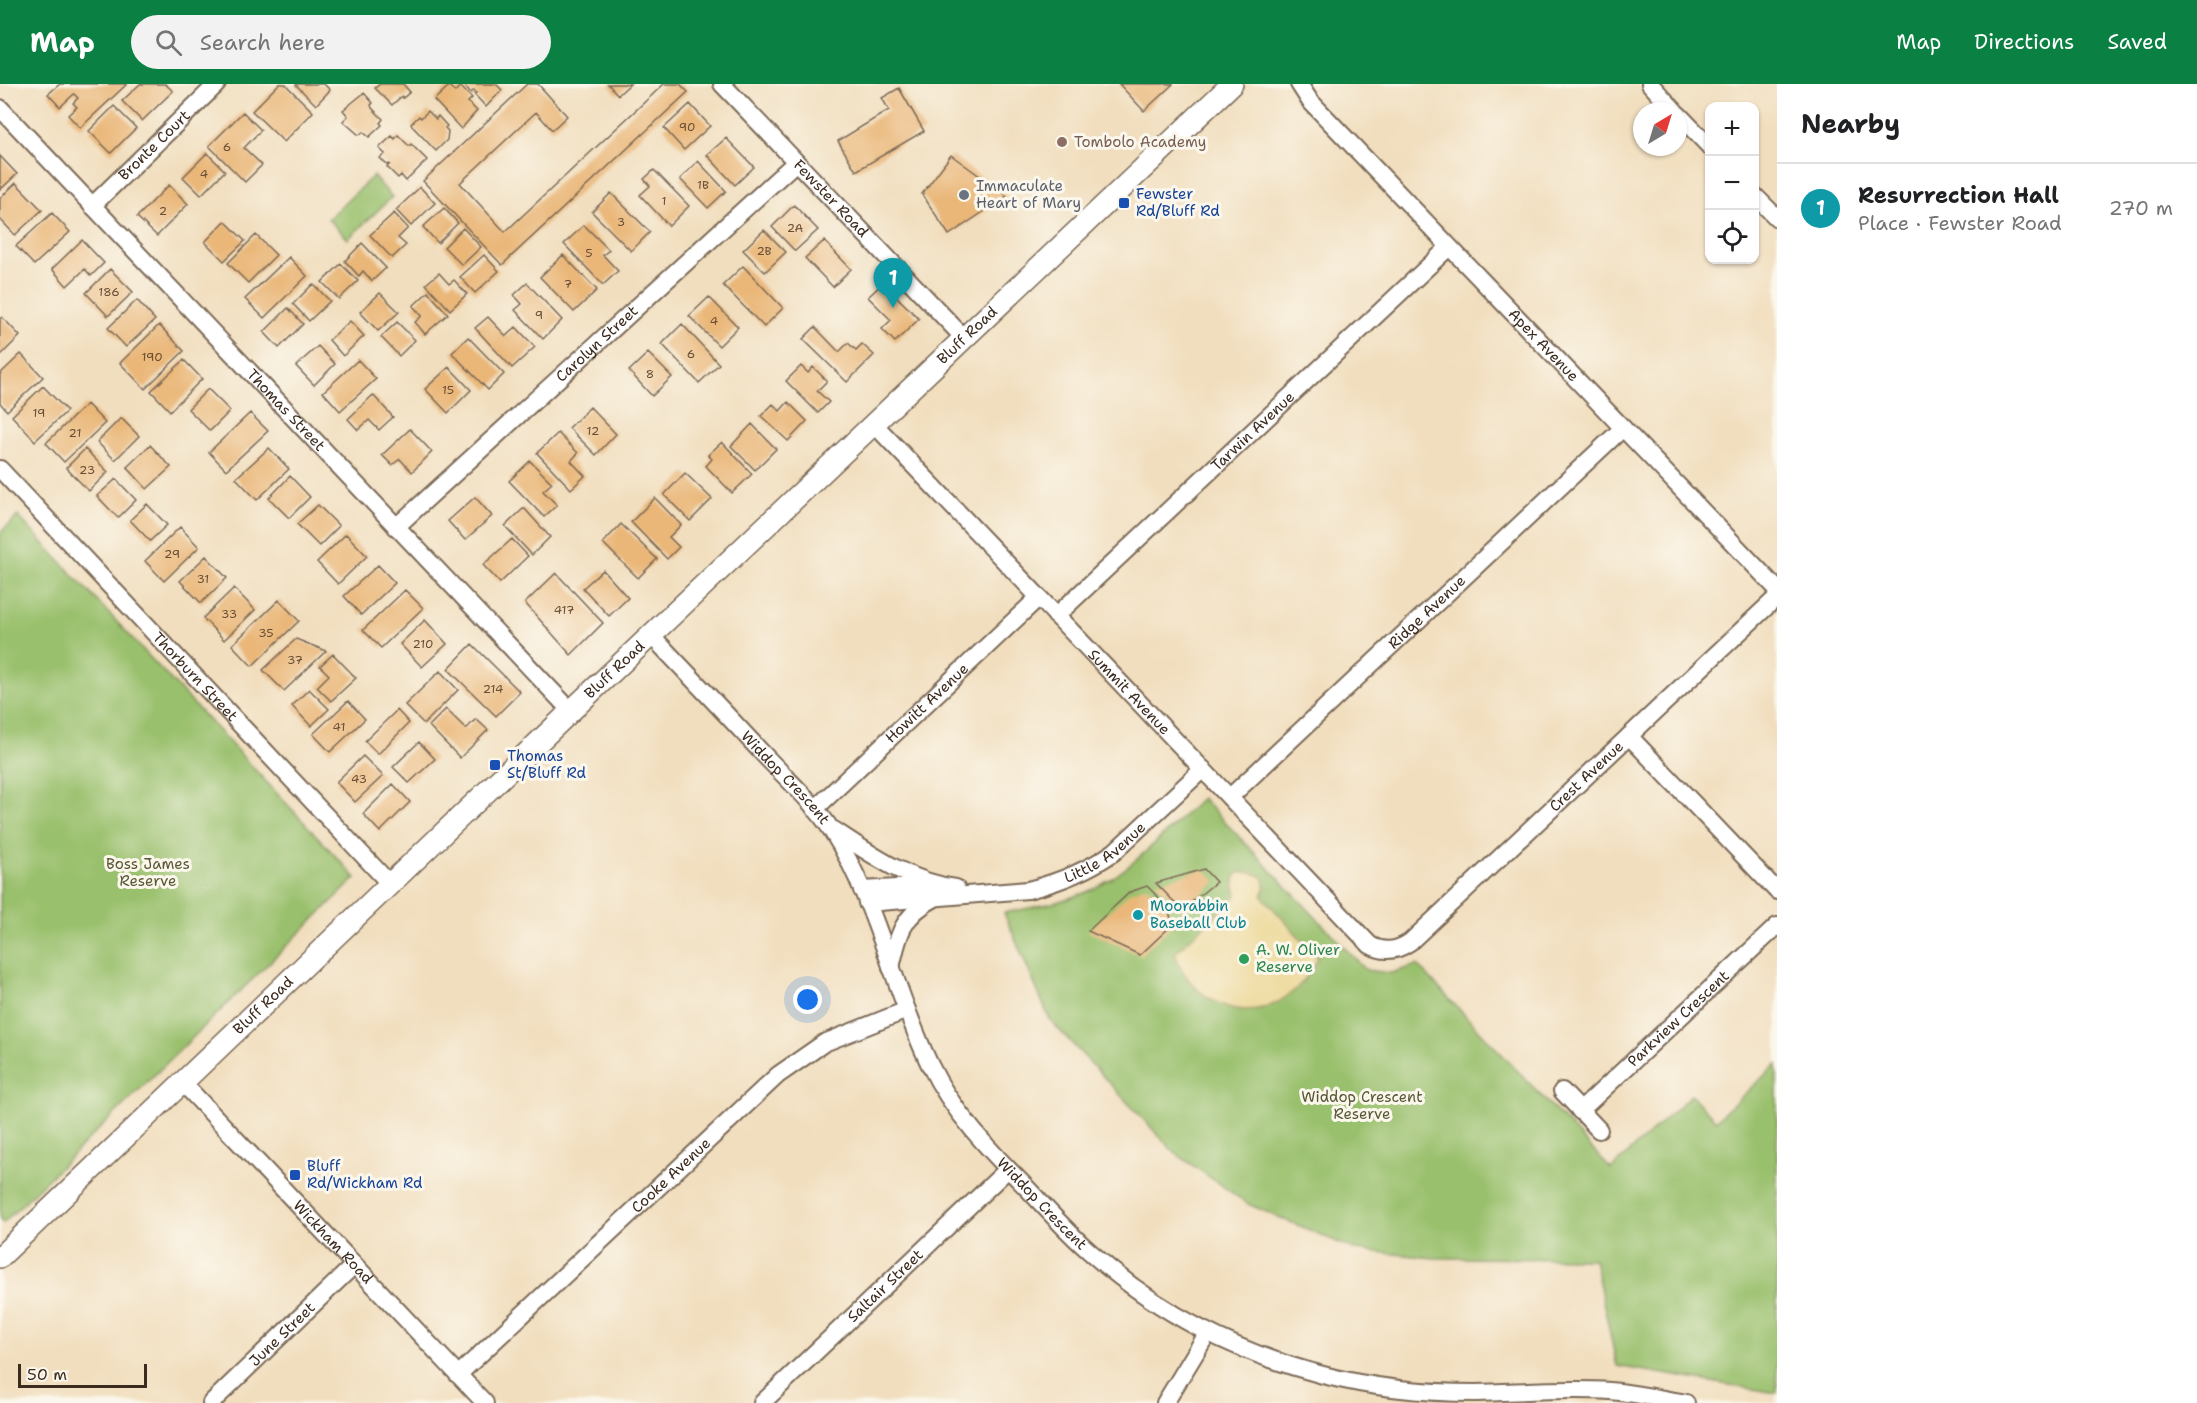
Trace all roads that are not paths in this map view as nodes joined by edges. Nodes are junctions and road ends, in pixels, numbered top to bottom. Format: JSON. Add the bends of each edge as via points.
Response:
{"nodes":[{"id":1,"x":217,"y":84,"type":"edge"},
{"id":2,"x":722,"y":84,"type":"edge"},
{"id":3,"x":1233,"y":84,"type":"edge"},
{"id":4,"x":1286,"y":84,"type":"edge"},
{"id":5,"x":1299,"y":84,"type":"edge"},
{"id":6,"x":1650,"y":84,"type":"edge"},
{"id":7,"x":1310,"y":100,"type":"junction"},
{"id":8,"x":1667,"y":102,"type":"edge"},
{"id":9,"x":0,"y":108,"type":"edge"},
{"id":10,"x":1687,"y":123,"type":"edge"},
{"id":11,"x":1705,"y":142,"type":"edge"},
{"id":12,"x":796,"y":162,"type":"junction"},
{"id":13,"x":1759,"y":199,"type":"edge"},
{"id":14,"x":92,"y":206,"type":"junction"},
{"id":15,"x":1777,"y":218,"type":"edge"},
{"id":16,"x":1449,"y":247,"type":"junction"},
{"id":17,"x":964,"y":338,"type":"junction"},
{"id":18,"x":873,"y":424,"type":"junction"},
{"id":19,"x":1623,"y":428,"type":"junction"},
{"id":20,"x":0,"y":469,"type":"edge"},
{"id":21,"x":396,"y":527,"type":"junction"},
{"id":22,"x":1777,"y":589,"type":"edge"},
{"id":23,"x":1038,"y":597,"type":"junction"},
{"id":24,"x":1777,"y":597,"type":"edge"},
{"id":25,"x":1056,"y":616,"type":"junction"},
{"id":26,"x":651,"y":635,"type":"junction"},
{"id":27,"x":571,"y":711,"type":"junction"},
{"id":28,"x":1629,"y":736,"type":"junction"},
{"id":29,"x":1203,"y":769,"type":"junction"},
{"id":30,"x":1230,"y":797,"type":"junction"},
{"id":31,"x":815,"y":810,"type":"junction"},
{"id":32,"x":831,"y":828,"type":"junction"},
{"id":33,"x":390,"y":884,"type":"junction"},
{"id":34,"x":938,"y":891,"type":"junction"},
{"id":35,"x":1777,"y":891,"type":"edge"},
{"id":36,"x":864,"y":896,"type":"junction"},
{"id":37,"x":1777,"y":926,"type":"edge"},
{"id":38,"x":1392,"y":951,"type":"joint"},
{"id":39,"x":891,"y":968,"type":"junction"},
{"id":40,"x":907,"y":1010,"type":"junction"},
{"id":41,"x":182,"y":1082,"type":"junction"},
{"id":42,"x":1562,"y":1091,"type":"dead end"},
{"id":43,"x":1580,"y":1111,"type":"junction"},
{"id":44,"x":1599,"y":1130,"type":"dead end"},
{"id":45,"x":1008,"y":1169,"type":"junction"},
{"id":46,"x":1,"y":1255,"type":"edge"},
{"id":47,"x":354,"y":1265,"type":"junction"},
{"id":48,"x":1207,"y":1334,"type":"junction"},
{"id":49,"x":458,"y":1375,"type":"junction"},
{"id":50,"x":1388,"y":1396,"type":"edge"},
{"id":51,"x":1608,"y":1397,"type":"edge"},
{"id":52,"x":211,"y":1403,"type":"edge"},
{"id":53,"x":485,"y":1403,"type":"edge"},
{"id":54,"x":762,"y":1403,"type":"edge"},
{"id":55,"x":1165,"y":1403,"type":"edge"},
{"id":56,"x":1686,"y":1403,"type":"edge"}],
"edges":[{"from":1,"to":14,"type":"street","name":"Bronte Court"},
{"from":2,"to":12,"type":"street","name":"Fewster Road"},
{"from":3,"to":17,"type":"main road","name":"Bluff Road"},
{"from":4,"to":7,"type":"street","name":"Apex Avenue"},
{"from":5,"to":7,"type":"street","name":"Apex Avenue"},
{"from":6,"to":8,"type":"street"},
{"from":7,"to":16,"type":"street","name":"Apex Avenue"},
{"from":9,"to":14,"type":"street","name":"Thomas Street"},
{"from":10,"to":11,"type":"street"},
{"from":12,"to":17,"type":"street","name":"Fewster Road"},
{"from":12,"to":21,"type":"street","name":"Carolyn Street"},
{"from":13,"to":15,"type":"street"},
{"from":14,"to":21,"type":"street","name":"Thomas Street"},
{"from":16,"to":19,"type":"street","name":"Apex Avenue"},
{"from":16,"to":25,"type":"street","name":"Tarwin Avenue"},
{"from":17,"to":18,"type":"main road","name":"Bluff Road"},
{"from":18,"to":23,"type":"street","name":"Summit Avenue"},
{"from":18,"to":26,"type":"main road","name":"Bluff Road"},
{"from":19,"to":22,"type":"street","name":"Apex Avenue"},
{"from":19,"to":30,"type":"street","name":"Ridge Avenue"},
{"from":20,"to":33,"type":"street","name":"Thorburn Street"},
{"from":21,"to":27,"type":"street","name":"Thomas Street"},
{"from":23,"to":25,"type":"street","name":"Summit Avenue"},
{"from":23,"to":31,"type":"street","name":"Howitt Avenue"},
{"from":24,"to":28,"type":"street","name":"Crest Avenue"},
{"from":25,"to":29,"type":"street","name":"Summit Avenue"},
{"from":26,"to":27,"type":"main road","name":"Bluff Road"},
{"from":26,"to":31,"type":"street","name":"Widdop Crescent"},
{"from":27,"to":33,"type":"main road","name":"Bluff Road"},
{"from":28,"to":35,"type":"street"},
{"from":28,"to":38,"type":"street","name":"Crest Avenue","via":[[1410,942]]},
{"from":29,"to":30,"type":"street","name":"Summit Avenue"},
{"from":29,"to":34,"type":"street","name":"Little Avenue","via":[[1098,864],[1050,885],[1004,893]]},
{"from":30,"to":38,"type":"street","name":"Summit Avenue","via":[[1370,945]]},
{"from":31,"to":32,"type":"street","name":"Widdop Crescent"},
{"from":32,"to":34,"type":"street","name":"Little Avenue","via":[[881,861]]},
{"from":32,"to":36,"type":"street","name":"Widdop Crescent"},
{"from":33,"to":41,"type":"main road","name":"Bluff Road"},
{"from":34,"to":36,"type":"street","name":"Little Avenue"},
{"from":34,"to":39,"type":"street","name":"Little Avenue","via":[[902,927]]},
{"from":36,"to":39,"type":"street","name":"Widdop Crescent"},
{"from":37,"to":43,"type":"street","name":"Parkview Crescent"},
{"from":39,"to":40,"type":"street","name":"Widdop Crescent"},
{"from":40,"to":45,"type":"street","name":"Widdop Crescent","via":[[938,1081],[976,1134]]},
{"from":40,"to":49,"type":"street","name":"Cooke Avenue","via":[[824,1043],[778,1075]]},
{"from":41,"to":46,"type":"main road","name":"Bluff Road"},
{"from":41,"to":47,"type":"street","name":"Wickham Road"},
{"from":42,"to":43,"type":"street"},
{"from":43,"to":44,"type":"street"},
{"from":45,"to":48,"type":"street","name":"Widdop Crescent","via":[[1115,1273]]},
{"from":45,"to":54,"type":"street","name":"Saltair Street"},
{"from":47,"to":49,"type":"street","name":"Wickham Road"},
{"from":47,"to":52,"type":"street","name":"June Street"},
{"from":48,"to":50,"type":"street","name":"Widdop Crescent"},
{"from":48,"to":55,"type":"street"},
{"from":49,"to":53,"type":"street","name":"Wickham Road"},
{"from":50,"to":51,"type":"street","name":"Widdop Crescent","via":[[1473,1393]]},
{"from":51,"to":56,"type":"street","name":"Widdop Crescent"}]}
